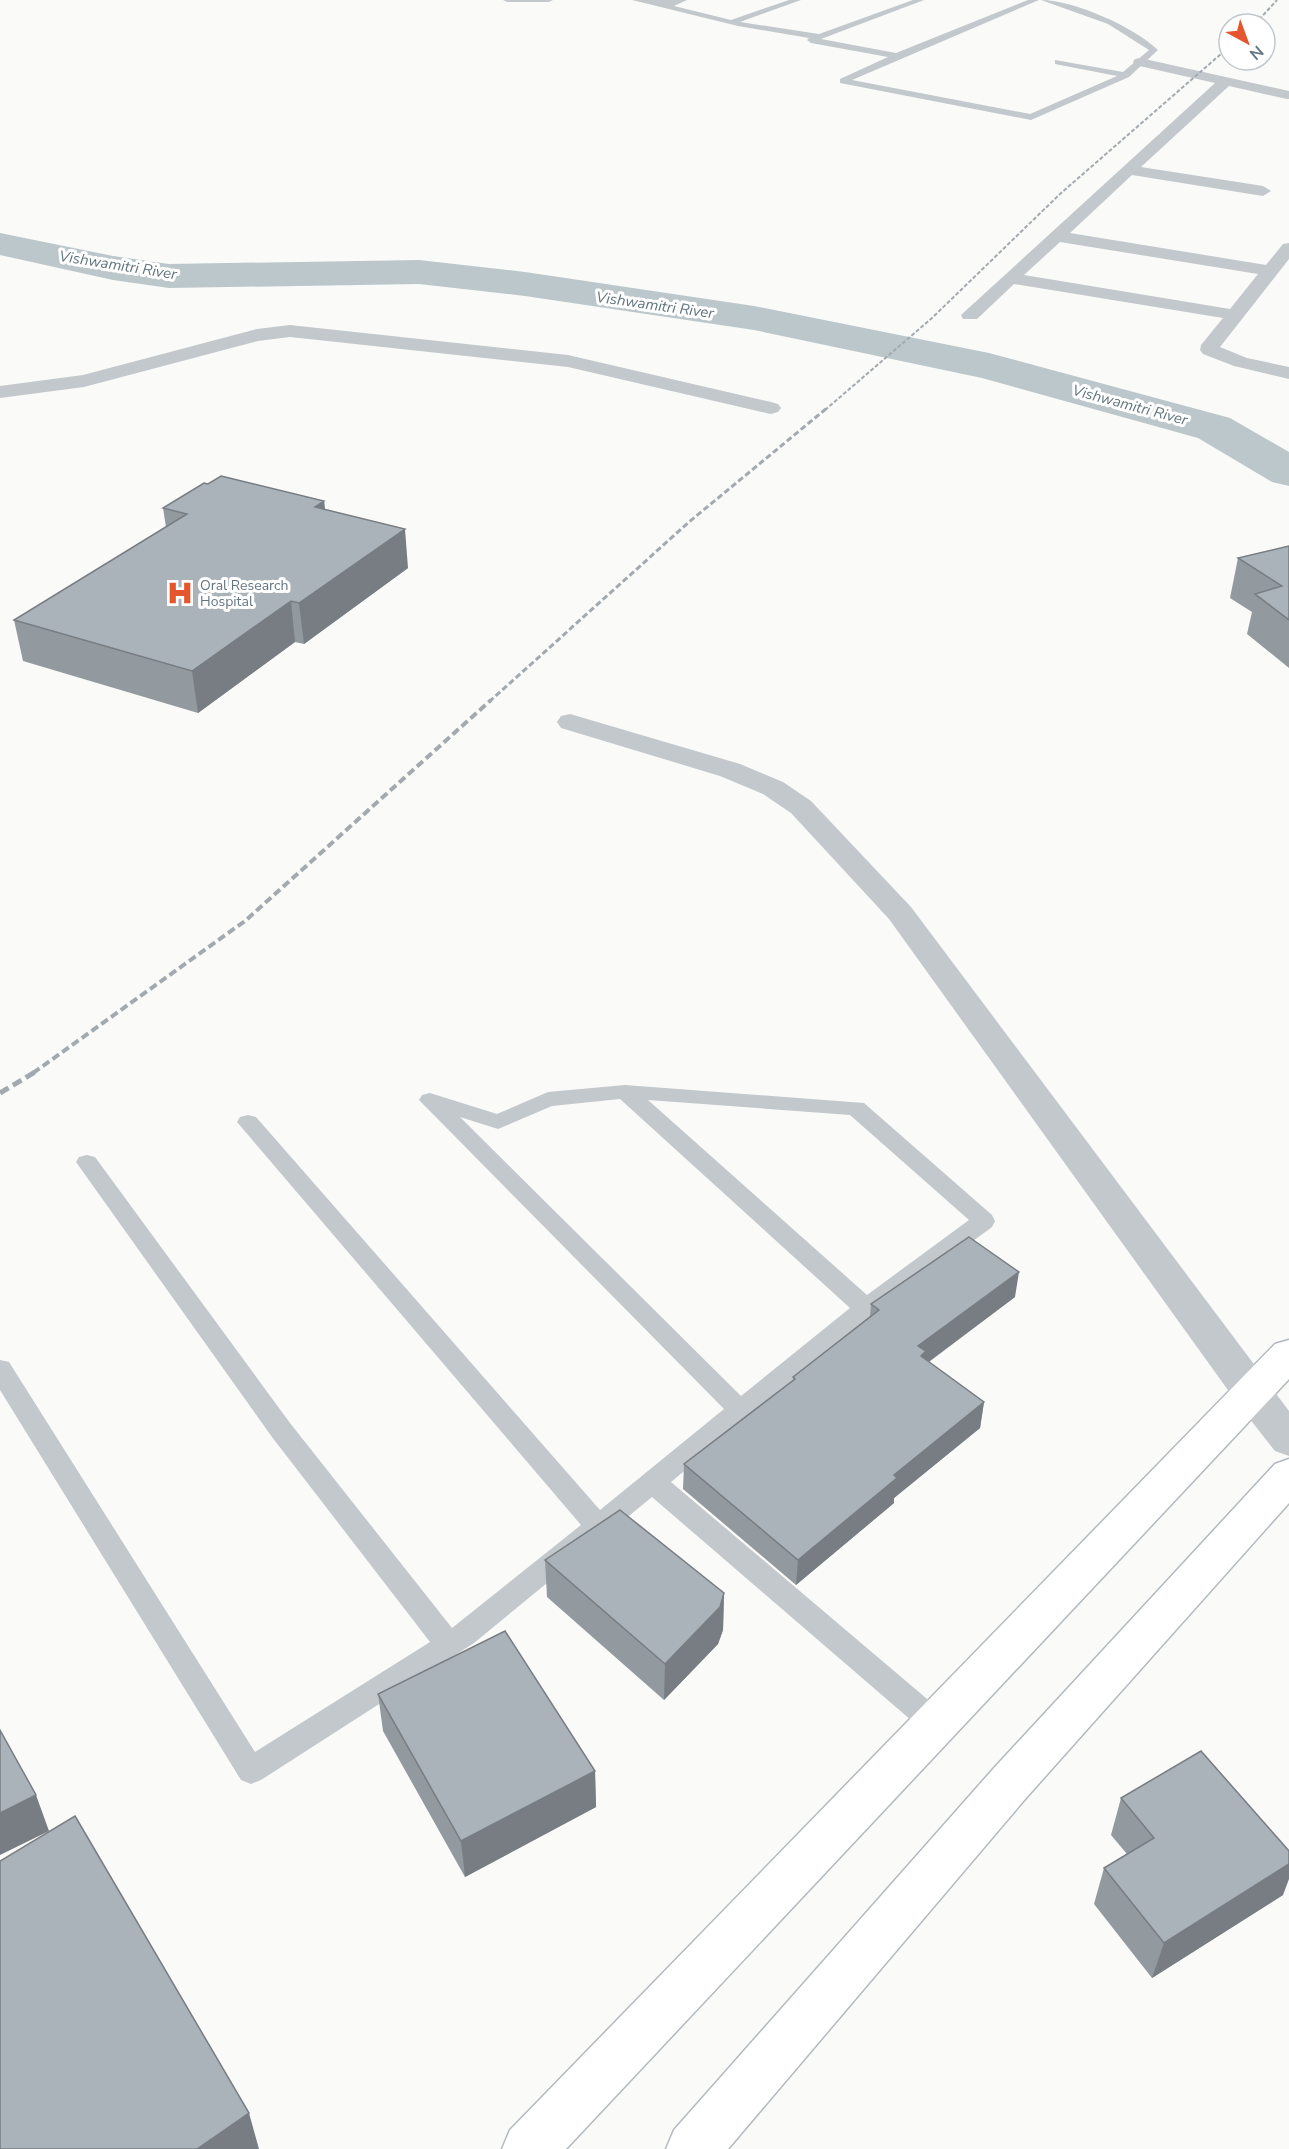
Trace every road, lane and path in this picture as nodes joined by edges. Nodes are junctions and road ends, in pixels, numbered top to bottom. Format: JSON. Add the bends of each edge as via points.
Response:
{"nodes":[{"id":1,"x":507,"y":0,"type":"edge"},
{"id":2,"x":549,"y":0,"type":"edge"},
{"id":3,"x":636,"y":0,"type":"edge"},
{"id":4,"x":683,"y":0,"type":"edge"},
{"id":5,"x":797,"y":0,"type":"edge"},
{"id":6,"x":920,"y":0,"type":"edge"},
{"id":7,"x":1035,"y":0,"type":"edge"},
{"id":8,"x":1045,"y":0,"type":"edge"},
{"id":9,"x":669,"y":4,"type":"junction"},
{"id":10,"x":731,"y":22,"type":"junction"},
{"id":11,"x":820,"y":37,"type":"junction"},
{"id":12,"x":897,"y":56,"type":"junction"},
{"id":13,"x":1058,"y":62,"type":"dead end"},
{"id":14,"x":1140,"y":62,"type":"junction"},
{"id":15,"x":1125,"y":75,"type":"junction"},
{"id":16,"x":1226,"y":81,"type":"junction"},
{"id":17,"x":1288,"y":94,"type":"edge"},
{"id":18,"x":1150,"y":150,"type":"junction"},
{"id":19,"x":1173,"y":154,"type":"dead end"},
{"id":20,"x":1129,"y":170,"type":"junction"},
{"id":21,"x":1263,"y":191,"type":"dead end"},
{"id":22,"x":1056,"y":236,"type":"junction"},
{"id":23,"x":1289,"y":248,"type":"edge"},
{"id":24,"x":1270,"y":271,"type":"junction"},
{"id":25,"x":1011,"y":278,"type":"junction"},
{"id":26,"x":970,"y":315,"type":"dead end"},
{"id":27,"x":1235,"y":315,"type":"junction"},
{"id":28,"x":1289,"y":373,"type":"edge"},
{"id":29,"x":0,"y":392,"type":"edge"},
{"id":30,"x":771,"y":408,"type":"dead end"},
{"id":31,"x":570,"y":722,"type":"dead end"},
{"id":32,"x":625,"y":1092,"type":"junction"},
{"id":33,"x":248,"y":1122,"type":"dead end"},
{"id":34,"x":87,"y":1162,"type":"dead end"},
{"id":35,"x":866,"y":1308,"type":"junction"},
{"id":36,"x":1289,"y":1354,"type":"edge"},
{"id":37,"x":0,"y":1369,"type":"edge"},
{"id":38,"x":1252,"y":1393,"type":"junction"},
{"id":39,"x":740,"y":1410,"type":"junction"},
{"id":40,"x":1289,"y":1440,"type":"edge"},
{"id":41,"x":1289,"y":1475,"type":"edge"},
{"id":42,"x":652,"y":1480,"type":"junction"},
{"id":43,"x":597,"y":1525,"type":"junction"},
{"id":44,"x":449,"y":1645,"type":"junction"},
{"id":45,"x":936,"y":1724,"type":"junction"},
{"id":46,"x":529,"y":2149,"type":"edge"},
{"id":47,"x":693,"y":2149,"type":"edge"}],
"edges":[{"from":1,"to":2,"type":"lane"},
{"from":3,"to":9,"type":"lane"},
{"from":4,"to":9,"type":"lane"},
{"from":5,"to":10,"type":"lane"},
{"from":6,"to":11,"type":"lane"},
{"from":7,"to":12,"type":"lane"},
{"from":8,"to":14,"type":"lane","via":[[1112,22],[1154,50]]},
{"from":9,"to":10,"type":"lane","via":[[665,6]]},
{"from":10,"to":11,"type":"lane"},
{"from":11,"to":12,"type":"lane","via":[[811,40]]},
{"from":12,"to":15,"type":"lane","via":[[843,81],[1031,117]]},
{"from":13,"to":15,"type":"lane"},
{"from":14,"to":15,"type":"lane"},
{"from":14,"to":16,"type":"street"},
{"from":16,"to":17,"type":"street"},
{"from":16,"to":18,"type":"street"},
{"from":18,"to":19,"type":"street"},
{"from":18,"to":20,"type":"street"},
{"from":20,"to":21,"type":"street"},
{"from":20,"to":22,"type":"street"},
{"from":22,"to":24,"type":"street"},
{"from":22,"to":25,"type":"street"},
{"from":23,"to":24,"type":"street"},
{"from":24,"to":27,"type":"street"},
{"from":25,"to":26,"type":"street"},
{"from":25,"to":27,"type":"street"},
{"from":27,"to":28,"type":"street","via":[[1210,350],[1241,363]]},
{"from":29,"to":30,"type":"street","via":[[84,381],[257,335],[290,331],[568,361]]},
{"from":31,"to":38,"type":"street","via":[[730,770],[773,788],[801,807],[900,913]]},
{"from":32,"to":35,"type":"lane"},
{"from":32,"to":35,"type":"lane","via":[[856,1108],[984,1221]]},
{"from":32,"to":39,"type":"lane","via":[[548,1100],[498,1122],[430,1100]]},
{"from":33,"to":43,"type":"lane"},
{"from":34,"to":44,"type":"lane","via":[[281,1430]]},
{"from":35,"to":39,"type":"lane"},
{"from":36,"to":38,"type":"main road"},
{"from":37,"to":44,"type":"lane","via":[[251,1771]]},
{"from":38,"to":40,"type":"street"},
{"from":38,"to":45,"type":"main road"},
{"from":39,"to":42,"type":"lane"},
{"from":41,"to":47,"type":"main road","via":[[1010,1783]]},
{"from":42,"to":43,"type":"lane"},
{"from":42,"to":45,"type":"lane"},
{"from":43,"to":44,"type":"lane"},
{"from":45,"to":46,"type":"main road"}]}
